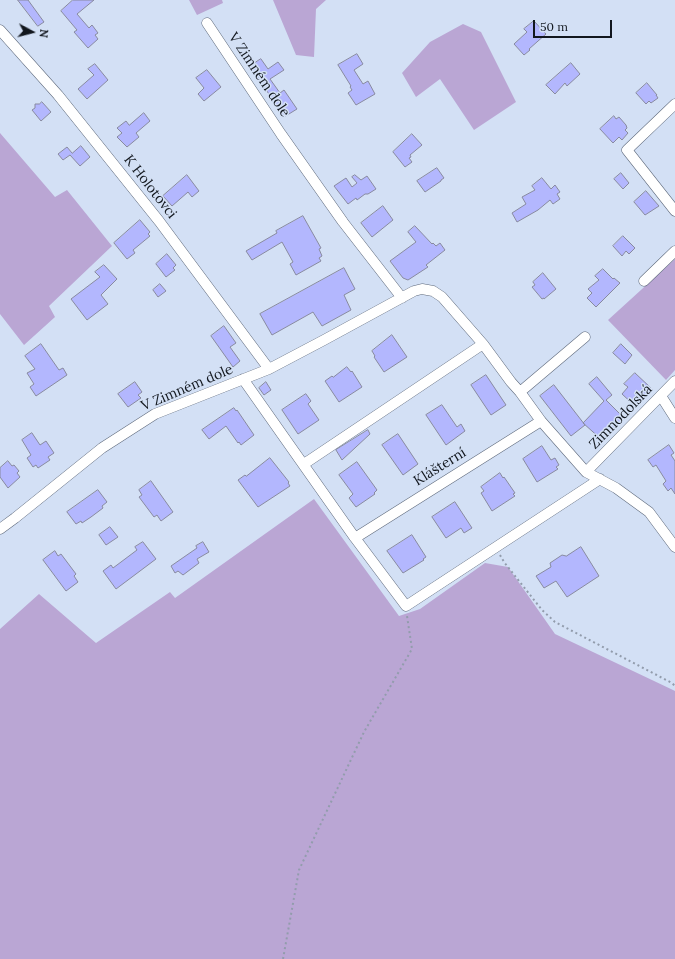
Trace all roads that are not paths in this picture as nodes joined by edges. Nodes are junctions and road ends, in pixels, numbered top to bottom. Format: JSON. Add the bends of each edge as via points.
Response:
{"nodes":[{"id":1,"x":207,"y":23,"type":"dead end"},
{"id":2,"x":0,"y":30,"type":"edge"},
{"id":3,"x":675,"y":104,"type":"edge"},
{"id":4,"x":675,"y":211,"type":"edge"},
{"id":5,"x":675,"y":251,"type":"edge"},
{"id":6,"x":644,"y":281,"type":"dead end"},
{"id":7,"x":402,"y":298,"type":"junction"},
{"id":8,"x":584,"y":336,"type":"dead end"},
{"id":9,"x":482,"y":344,"type":"junction"},
{"id":10,"x":269,"y":369,"type":"junction"},
{"id":11,"x":243,"y":379,"type":"junction"},
{"id":12,"x":675,"y":381,"type":"edge"},
{"id":13,"x":520,"y":392,"type":"junction"},
{"id":14,"x":661,"y":396,"type":"junction"},
{"id":15,"x":675,"y":418,"type":"edge"},
{"id":16,"x":541,"y":421,"type":"junction"},
{"id":17,"x":304,"y":464,"type":"junction"},
{"id":18,"x":586,"y":472,"type":"junction"},
{"id":19,"x":600,"y":479,"type":"junction"},
{"id":20,"x":0,"y":529,"type":"edge"},
{"id":21,"x":355,"y":538,"type":"junction"},
{"id":22,"x":675,"y":547,"type":"edge"}],
"edges":[{"from":1,"to":7,"type":"street","name":"V Zimném dole","via":[[339,216]]},
{"from":2,"to":10,"type":"street","name":"K Holotovci","via":[[58,95],[159,220]]},
{"from":3,"to":4,"type":"street","via":[[627,150]]},
{"from":5,"to":6,"type":"street"},
{"from":7,"to":9,"type":"street","name":"V Zimném dole","via":[[422,289],[433,291],[442,297]]},
{"from":7,"to":10,"type":"street","name":"V Zimném dole"},
{"from":8,"to":13,"type":"street"},
{"from":9,"to":13,"type":"street"},
{"from":9,"to":17,"type":"street"},
{"from":10,"to":11,"type":"street","name":"V Zimném dole"},
{"from":11,"to":17,"type":"street"},
{"from":11,"to":20,"type":"street","name":"V Zimném dole","via":[[155,414],[102,448]]},
{"from":12,"to":14,"type":"street","name":"Zimnodolská"},
{"from":13,"to":16,"type":"street"},
{"from":14,"to":15,"type":"street"},
{"from":14,"to":18,"type":"street","name":"Zimnodolská"},
{"from":16,"to":18,"type":"street"},
{"from":16,"to":21,"type":"street","name":"Klášterní"},
{"from":17,"to":21,"type":"street"},
{"from":18,"to":19,"type":"street"},
{"from":19,"to":21,"type":"street","via":[[406,606]]},
{"from":19,"to":22,"type":"street","via":[[649,512]]}]}
